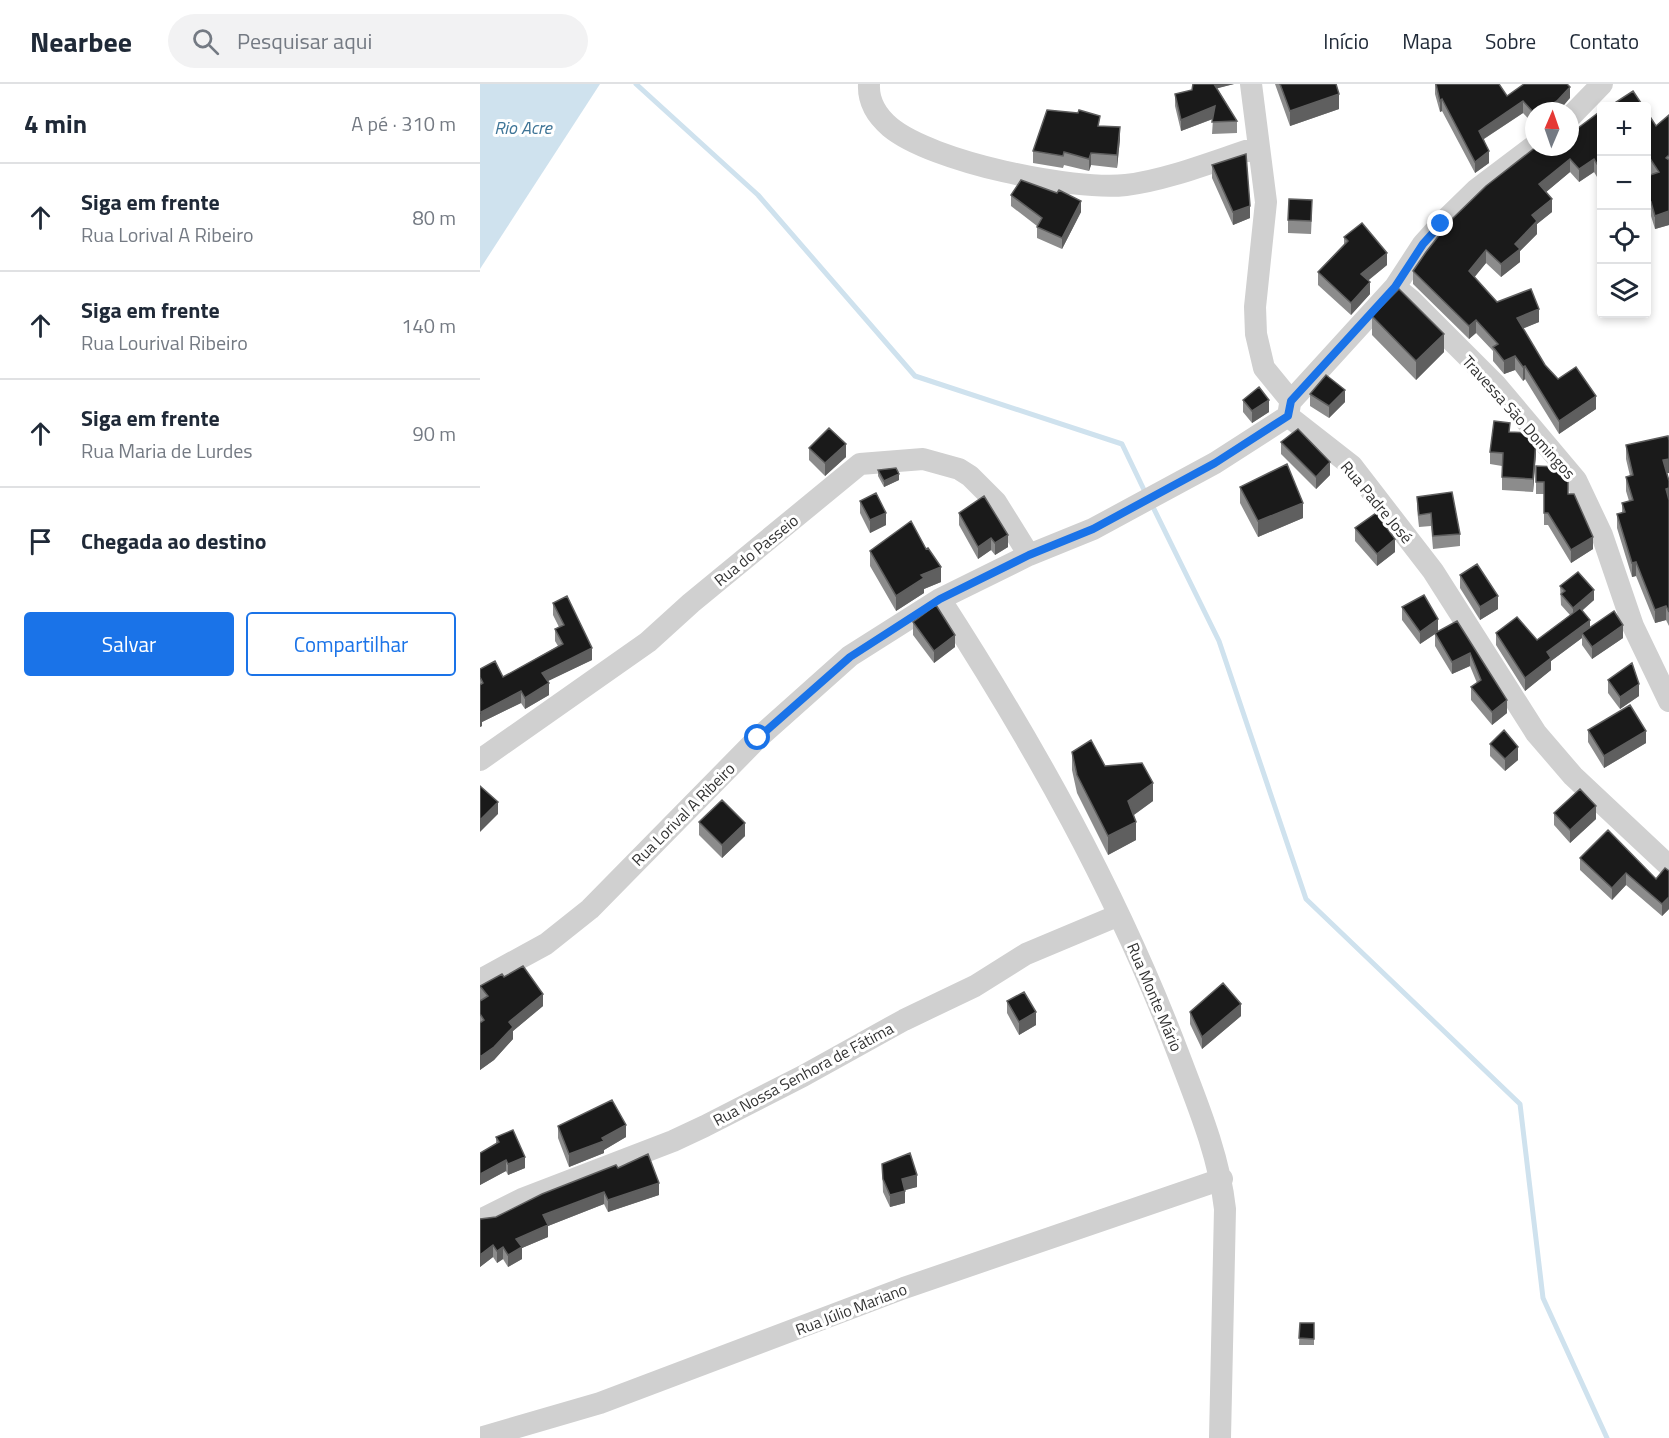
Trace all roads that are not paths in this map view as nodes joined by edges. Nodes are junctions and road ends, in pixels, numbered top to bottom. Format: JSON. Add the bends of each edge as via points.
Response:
{"nodes":[{"id":1,"x":869,"y":84,"type":"edge"},
{"id":2,"x":1251,"y":84,"type":"edge"},
{"id":3,"x":1602,"y":84,"type":"edge"},
{"id":4,"x":1579,"y":108,"type":"edge"},
{"id":5,"x":1258,"y":147,"type":"junction"},
{"id":6,"x":1525,"y":153,"type":"edge"},
{"id":7,"x":1395,"y":287,"type":"junction"},
{"id":8,"x":1289,"y":409,"type":"junction"},
{"id":9,"x":1029,"y":555,"type":"junction"},
{"id":10,"x":940,"y":599,"type":"junction"},
{"id":11,"x":1669,"y":700,"type":"edge"},
{"id":12,"x":480,"y":760,"type":"edge"},
{"id":13,"x":1669,"y":866,"type":"edge"},
{"id":14,"x":1119,"y":915,"type":"junction"},
{"id":15,"x":480,"y":980,"type":"edge"},
{"id":16,"x":1222,"y":1179,"type":"junction"},
{"id":17,"x":480,"y":1220,"type":"edge"},
{"id":18,"x":480,"y":1438,"type":"edge"},
{"id":19,"x":1220,"y":1438,"type":"edge"}],
"edges":[{"from":1,"to":5,"type":"street","via":[[874,109],[897,132],[926,146],[977,163],[1093,187],[1128,185]]},
{"from":2,"to":5,"type":"street","name":"Rua Padre José"},
{"from":3,"to":4,"type":"street"},
{"from":5,"to":8,"type":"street","name":"Rua Padre José","via":[[1266,202],[1255,307],[1256,334],[1264,368]]},
{"from":6,"to":7,"type":"street","name":"Rua Lorival A Ribeiro","via":[[1477,189],[1441,224]]},
{"from":7,"to":8,"type":"street","name":"Rua Lorival A Ribeiro"},
{"from":7,"to":11,"type":"street","name":"Travessa São Domingos","via":[[1496,385],[1576,480],[1602,535],[1632,626]]},
{"from":8,"to":9,"type":"street","name":"Rua Lorival A Ribeiro","via":[[1215,463],[1093,529]]},
{"from":8,"to":13,"type":"street","name":"Rua Padre José","via":[[1352,466],[1433,571],[1536,733],[1573,776]]},
{"from":9,"to":10,"type":"street","name":"Rua Lorival A Ribeiro"},
{"from":9,"to":12,"type":"street","name":"Rua do Passeio","via":[[996,502],[959,469],[923,459],[860,464],[648,642]]},
{"from":10,"to":14,"type":"street","name":"Rua Monte Mário","via":[[1050,780]]},
{"from":10,"to":15,"type":"street","name":"Rua Lorival A Ribeiro","via":[[825,676],[758,738],[590,909],[546,944]]},
{"from":14,"to":16,"type":"street","name":"Rua Monte Mário","via":[[1161,1008]]},
{"from":14,"to":17,"type":"street","name":"Rua Nossa Senhora de Fátima","via":[[1026,954],[975,986],[705,1126],[522,1199]]},
{"from":16,"to":18,"type":"street","name":"Rua Júlio Mariano","via":[[904,1288],[600,1403]]},
{"from":16,"to":19,"type":"street","name":"Rua Monte Mário","via":[[1225,1233]]}]}
